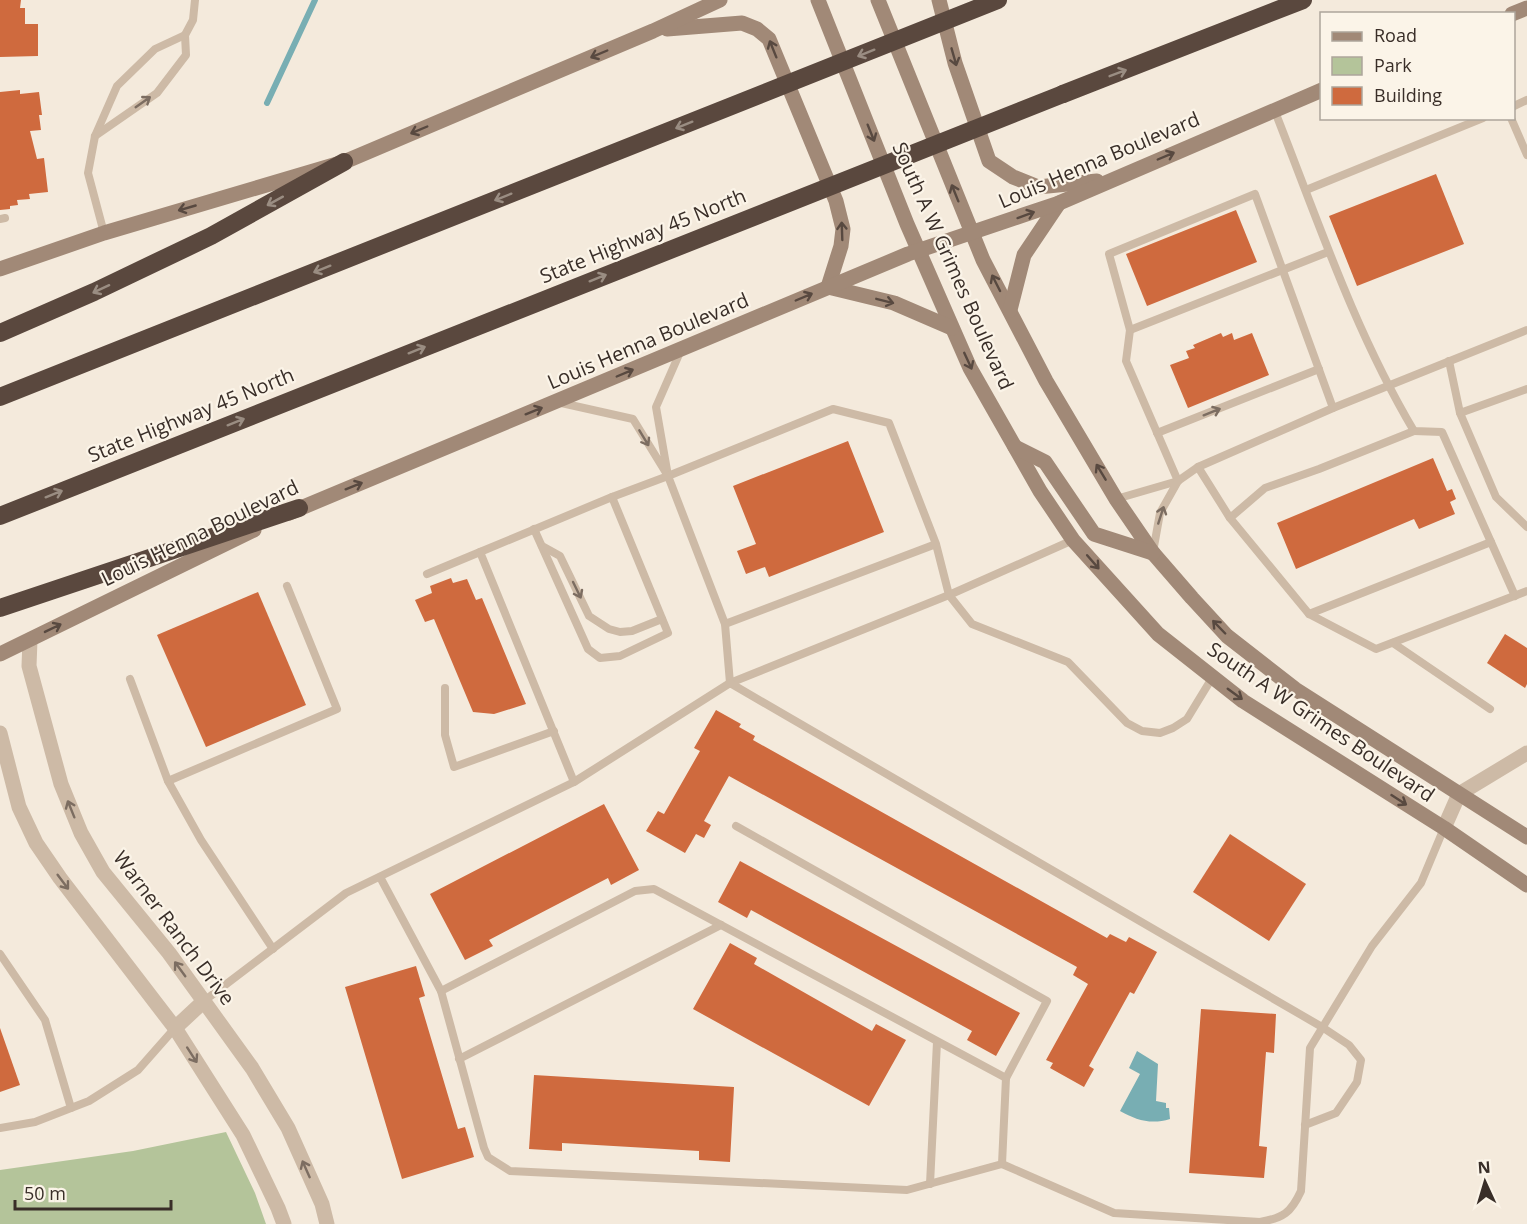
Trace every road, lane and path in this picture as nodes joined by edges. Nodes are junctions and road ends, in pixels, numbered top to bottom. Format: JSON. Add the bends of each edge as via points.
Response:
{"nodes":[{"id":1,"x":195,"y":0,"type":"edge"},
{"id":2,"x":818,"y":0,"type":"edge"},
{"id":3,"x":878,"y":0,"type":"edge"},
{"id":4,"x":939,"y":0,"type":"edge"},
{"id":5,"x":998,"y":0,"type":"edge"},
{"id":6,"x":1303,"y":0,"type":"edge"},
{"id":7,"x":712,"y":2,"type":"edge"},
{"id":8,"x":653,"y":31,"type":"junction"},
{"id":9,"x":185,"y":35,"type":"junction"},
{"id":10,"x":1320,"y":91,"type":"edge"},
{"id":11,"x":1274,"y":109,"type":"junction"},
{"id":12,"x":1478,"y":120,"type":"edge"},
{"id":13,"x":1512,"y":120,"type":"edge"},
{"id":14,"x":95,"y":136,"type":"junction"},
{"id":15,"x":1527,"y":156,"type":"edge"},
{"id":16,"x":344,"y":162,"type":"junction"},
{"id":17,"x":1112,"y":179,"type":"junction"},
{"id":18,"x":1306,"y":190,"type":"junction"},
{"id":19,"x":1059,"y":203,"type":"junction"},
{"id":20,"x":104,"y":232,"type":"junction"},
{"id":21,"x":971,"y":234,"type":"junction"},
{"id":22,"x":918,"y":251,"type":"junction"},
{"id":23,"x":1328,"y":252,"type":"junction"},
{"id":24,"x":0,"y":269,"type":"edge"},
{"id":25,"x":1283,"y":270,"type":"junction"},
{"id":26,"x":828,"y":287,"type":"junction"},
{"id":27,"x":1010,"y":310,"type":"junction"},
{"id":28,"x":952,"y":328,"type":"junction"},
{"id":29,"x":1130,"y":330,"type":"junction"},
{"id":30,"x":1527,"y":330,"type":"edge"},
{"id":31,"x":0,"y":333,"type":"edge"},
{"id":32,"x":681,"y":350,"type":"junction"},
{"id":33,"x":1449,"y":361,"type":"junction"},
{"id":34,"x":1319,"y":369,"type":"junction"},
{"id":35,"x":1388,"y":387,"type":"junction"},
{"id":36,"x":1527,"y":389,"type":"edge"},
{"id":37,"x":0,"y":397,"type":"edge"},
{"id":38,"x":557,"y":402,"type":"junction"},
{"id":39,"x":1333,"y":408,"type":"junction"},
{"id":40,"x":1460,"y":413,"type":"junction"},
{"id":41,"x":1414,"y":431,"type":"junction"},
{"id":42,"x":1157,"y":433,"type":"junction"},
{"id":43,"x":1015,"y":447,"type":"junction"},
{"id":44,"x":1198,"y":467,"type":"junction"},
{"id":45,"x":668,"y":477,"type":"junction"},
{"id":46,"x":1178,"y":481,"type":"junction"},
{"id":47,"x":612,"y":497,"type":"junction"},
{"id":48,"x":1116,"y":499,"type":"junction"},
{"id":49,"x":299,"y":508,"type":"junction"},
{"id":50,"x":0,"y":516,"type":"edge"},
{"id":51,"x":1230,"y":518,"type":"junction"},
{"id":52,"x":1527,"y":527,"type":"edge"},
{"id":53,"x":534,"y":529,"type":"junction"},
{"id":54,"x":1073,"y":540,"type":"junction"},
{"id":55,"x":1491,"y":542,"type":"junction"},
{"id":56,"x":936,"y":544,"type":"junction"},
{"id":57,"x":542,"y":546,"type":"junction"},
{"id":58,"x":480,"y":552,"type":"junction"},
{"id":59,"x":1153,"y":552,"type":"junction"},
{"id":60,"x":427,"y":574,"type":"dead end"},
{"id":61,"x":287,"y":586,"type":"dead end"},
{"id":62,"x":1527,"y":591,"type":"edge"},
{"id":63,"x":949,"y":595,"type":"junction"},
{"id":64,"x":1515,"y":596,"type":"junction"},
{"id":65,"x":0,"y":608,"type":"edge"},
{"id":66,"x":1309,"y":614,"type":"junction"},
{"id":67,"x":662,"y":619,"type":"junction"},
{"id":68,"x":725,"y":624,"type":"junction"},
{"id":69,"x":30,"y":640,"type":"junction"},
{"id":70,"x":1393,"y":643,"type":"junction"},
{"id":71,"x":0,"y":654,"type":"edge"},
{"id":72,"x":1212,"y":678,"type":"junction"},
{"id":73,"x":130,"y":679,"type":"dead end"},
{"id":74,"x":730,"y":683,"type":"junction"},
{"id":75,"x":445,"y":688,"type":"dead end"},
{"id":76,"x":1490,"y":709,"type":"dead end"},
{"id":77,"x":554,"y":731,"type":"junction"},
{"id":78,"x":0,"y":733,"type":"edge"},
{"id":79,"x":1527,"y":753,"type":"edge"},
{"id":80,"x":168,"y":781,"type":"junction"},
{"id":81,"x":574,"y":782,"type":"junction"},
{"id":82,"x":1459,"y":794,"type":"junction"},
{"id":83,"x":736,"y":826,"type":"dead end"},
{"id":84,"x":1444,"y":828,"type":"junction"},
{"id":85,"x":1527,"y":837,"type":"edge"},
{"id":86,"x":380,"y":877,"type":"junction"},
{"id":87,"x":1527,"y":885,"type":"edge"},
{"id":88,"x":721,"y":925,"type":"junction"},
{"id":89,"x":273,"y":949,"type":"junction"},
{"id":90,"x":0,"y":954,"type":"edge"},
{"id":91,"x":441,"y":991,"type":"junction"},
{"id":92,"x":204,"y":1001,"type":"junction"},
{"id":93,"x":1322,"y":1027,"type":"junction"},
{"id":94,"x":175,"y":1028,"type":"junction"},
{"id":95,"x":937,"y":1042,"type":"junction"},
{"id":96,"x":459,"y":1059,"type":"junction"},
{"id":97,"x":1006,"y":1078,"type":"junction"},
{"id":98,"x":71,"y":1108,"type":"junction"},
{"id":99,"x":1305,"y":1125,"type":"junction"},
{"id":100,"x":0,"y":1128,"type":"edge"},
{"id":101,"x":1002,"y":1164,"type":"junction"},
{"id":102,"x":930,"y":1184,"type":"junction"},
{"id":103,"x":284,"y":1224,"type":"edge"},
{"id":104,"x":327,"y":1224,"type":"edge"}],
"edges":[{"from":1,"to":9,"type":"lane","via":[[193,20]]},
{"from":2,"to":22,"type":"main road","name":"South A W Grimes Boulevard","one_way":true},
{"from":21,"to":3,"type":"main road","name":"South A W Grimes Boulevard","one_way":true},
{"from":4,"to":17,"type":"main road","one_way":true,"via":[[955,63],[989,161],[1038,187]]},
{"from":5,"to":37,"type":"highway","one_way":true,"bridge":true},
{"from":50,"to":6,"type":"highway","name":"State Highway 45 North","one_way":true,"bridge":true},
{"from":7,"to":8,"type":"main road"},
{"from":8,"to":16,"type":"main road","one_way":true},
{"from":26,"to":8,"type":"main road","one_way":true,"via":[[843,229],[836,201],[769,39],[742,23]]},
{"from":9,"to":14,"type":"lane","via":[[155,49],[117,86]]},
{"from":14,"to":9,"type":"lane","one_way":true,"via":[[157,93],[186,55]]},
{"from":10,"to":11,"type":"main road","name":"Louis Henna Boulevard"},
{"from":17,"to":11,"type":"main road","name":"Louis Henna Boulevard","one_way":true},
{"from":11,"to":18,"type":"lane"},
{"from":12,"to":18,"type":"lane"},
{"from":13,"to":15,"type":"lane"},
{"from":14,"to":20,"type":"lane","via":[[88,173]]},
{"from":16,"to":20,"type":"main road","one_way":true},
{"from":16,"to":31,"type":"highway","one_way":true,"via":[[211,236]]},
{"from":17,"to":19,"type":"main road","name":"Louis Henna Boulevard"},
{"from":18,"to":23,"type":"lane"},
{"from":21,"to":19,"type":"main road","name":"Louis Henna Boulevard","one_way":true},
{"from":19,"to":27,"type":"main road","via":[[1024,255]]},
{"from":20,"to":24,"type":"main road"},
{"from":21,"to":22,"type":"main road","name":"Louis Henna Boulevard"},
{"from":27,"to":21,"type":"main road","name":"South A W Grimes Boulevard","one_way":true},
{"from":22,"to":26,"type":"main road","name":"Louis Henna Boulevard"},
{"from":22,"to":28,"type":"main road","name":"South A W Grimes Boulevard"},
{"from":23,"to":25,"type":"lane"},
{"from":23,"to":35,"type":"lane"},
{"from":25,"to":29,"type":"lane"},
{"from":25,"to":29,"type":"lane","via":[[1255,194],[1109,254]]},
{"from":25,"to":34,"type":"lane"},
{"from":26,"to":28,"type":"main road","one_way":true,"via":[[894,303]]},
{"from":32,"to":26,"type":"main road","name":"Louis Henna Boulevard","one_way":true},
{"from":48,"to":27,"type":"main road","name":"South A W Grimes Boulevard","one_way":true,"via":[[1046,381]]},
{"from":28,"to":43,"type":"main road","name":"South A W Grimes Boulevard","one_way":true},
{"from":29,"to":42,"type":"lane","via":[[1126,361]]},
{"from":30,"to":33,"type":"lane"},
{"from":38,"to":32,"type":"main road","name":"Louis Henna Boulevard","one_way":true},
{"from":32,"to":45,"type":"lane","via":[[656,407]]},
{"from":33,"to":35,"type":"lane"},
{"from":33,"to":40,"type":"lane"},
{"from":34,"to":39,"type":"lane"},
{"from":42,"to":34,"type":"lane","one_way":true},
{"from":35,"to":39,"type":"lane"},
{"from":35,"to":41,"type":"lane"},
{"from":36,"to":40,"type":"lane"},
{"from":38,"to":45,"type":"lane","one_way":true,"via":[[633,419]]},
{"from":49,"to":38,"type":"main road","name":"Louis Henna Boulevard","one_way":true},
{"from":39,"to":44,"type":"lane"},
{"from":40,"to":52,"type":"lane","via":[[1496,497]]},
{"from":41,"to":51,"type":"lane","via":[[1265,488]]},
{"from":41,"to":55,"type":"lane","via":[[1442,432]]},
{"from":42,"to":46,"type":"lane"},
{"from":43,"to":54,"type":"main road","name":"South A W Grimes Boulevard"},
{"from":43,"to":59,"type":"main road","via":[[1045,462],[1094,534]]},
{"from":44,"to":46,"type":"lane"},
{"from":44,"to":51,"type":"lane"},
{"from":45,"to":47,"type":"lane"},
{"from":45,"to":56,"type":"lane","via":[[833,409],[889,423]]},
{"from":45,"to":68,"type":"lane"},
{"from":46,"to":48,"type":"lane"},
{"from":59,"to":46,"type":"lane","one_way":true,"via":[[1160,513]]},
{"from":47,"to":53,"type":"lane"},
{"from":47,"to":67,"type":"lane"},
{"from":48,"to":59,"type":"main road","name":"South A W Grimes Boulevard"},
{"from":49,"to":65,"type":"highway"},
{"from":69,"to":49,"type":"main road","name":"Louis Henna Boulevard","one_way":true},
{"from":51,"to":66,"type":"lane"},
{"from":53,"to":57,"type":"lane"},
{"from":53,"to":58,"type":"lane"},
{"from":54,"to":63,"type":"lane"},
{"from":54,"to":72,"type":"main road","name":"South A W Grimes Boulevard","one_way":true,"via":[[1158,634]]},
{"from":55,"to":64,"type":"lane"},
{"from":55,"to":66,"type":"lane"},
{"from":56,"to":63,"type":"lane"},
{"from":56,"to":68,"type":"lane"},
{"from":57,"to":67,"type":"lane","one_way":true,"via":[[561,556],[589,616],[609,629],[632,631]]},
{"from":57,"to":67,"type":"lane","via":[[588,649],[600,658],[620,656],[668,633]]},
{"from":58,"to":60,"type":"lane"},
{"from":58,"to":77,"type":"lane"},
{"from":82,"to":59,"type":"main road","name":"South A W Grimes Boulevard","one_way":true,"via":[[1286,682],[1227,636]]},
{"from":61,"to":80,"type":"lane","via":[[337,709]]},
{"from":62,"to":64,"type":"lane"},
{"from":63,"to":72,"type":"lane","via":[[972,624],[1068,662],[1127,723],[1142,731],[1160,733],[1187,719]]},
{"from":63,"to":74,"type":"lane"},
{"from":64,"to":70,"type":"lane"},
{"from":66,"to":70,"type":"lane","via":[[1376,649]]},
{"from":68,"to":74,"type":"lane"},
{"from":69,"to":71,"type":"main road","name":"Louis Henna Boulevard"},
{"from":92,"to":69,"type":"street","name":"Warner Ranch Drive","one_way":true,"via":[[103,872],[81,833],[61,784],[29,666]]},
{"from":70,"to":76,"type":"lane"},
{"from":72,"to":84,"type":"main road","name":"South A W Grimes Boulevard","one_way":true},
{"from":73,"to":80,"type":"lane"},
{"from":74,"to":81,"type":"lane"},
{"from":74,"to":93,"type":"lane"},
{"from":75,"to":77,"type":"lane","via":[[445,735],[454,767]]},
{"from":77,"to":81,"type":"lane"},
{"from":78,"to":94,"type":"street","one_way":true,"via":[[19,807],[36,843]]},
{"from":79,"to":82,"type":"street"},
{"from":80,"to":89,"type":"lane","via":[[201,840]]},
{"from":81,"to":86,"type":"lane"},
{"from":82,"to":84,"type":"street"},
{"from":82,"to":85,"type":"main road","name":"South A W Grimes Boulevard"},
{"from":83,"to":97,"type":"lane","via":[[1047,1001]]},
{"from":84,"to":87,"type":"main road","name":"South A W Grimes Boulevard"},
{"from":84,"to":93,"type":"lane","via":[[1421,883],[1372,946]]},
{"from":86,"to":89,"type":"lane","via":[[346,893]]},
{"from":86,"to":91,"type":"lane"},
{"from":88,"to":91,"type":"lane","via":[[654,890],[635,891]]},
{"from":88,"to":95,"type":"lane"},
{"from":88,"to":96,"type":"lane"},
{"from":89,"to":92,"type":"lane"},
{"from":90,"to":98,"type":"lane","via":[[45,1020]]},
{"from":91,"to":96,"type":"lane"},
{"from":92,"to":94,"type":"street"},
{"from":104,"to":92,"type":"street","name":"Warner Ranch Drive","one_way":true,"via":[[288,1128],[252,1068]]},
{"from":93,"to":99,"type":"lane","via":[[1310,1047]]},
{"from":93,"to":99,"type":"lane","via":[[1349,1045],[1361,1060],[1357,1082],[1336,1113]]},
{"from":94,"to":98,"type":"lane","via":[[138,1070]]},
{"from":94,"to":103,"type":"street","one_way":true,"via":[[243,1135]]},
{"from":95,"to":97,"type":"lane"},
{"from":95,"to":102,"type":"lane"},
{"from":96,"to":102,"type":"lane","via":[[488,1157],[510,1171],[907,1190]]},
{"from":97,"to":101,"type":"lane"},
{"from":98,"to":100,"type":"lane","via":[[35,1122]]},
{"from":99,"to":101,"type":"lane","via":[[1301,1191],[1294,1206],[1279,1219],[1260,1222],[1114,1213]]},
{"from":101,"to":102,"type":"lane"}]}
